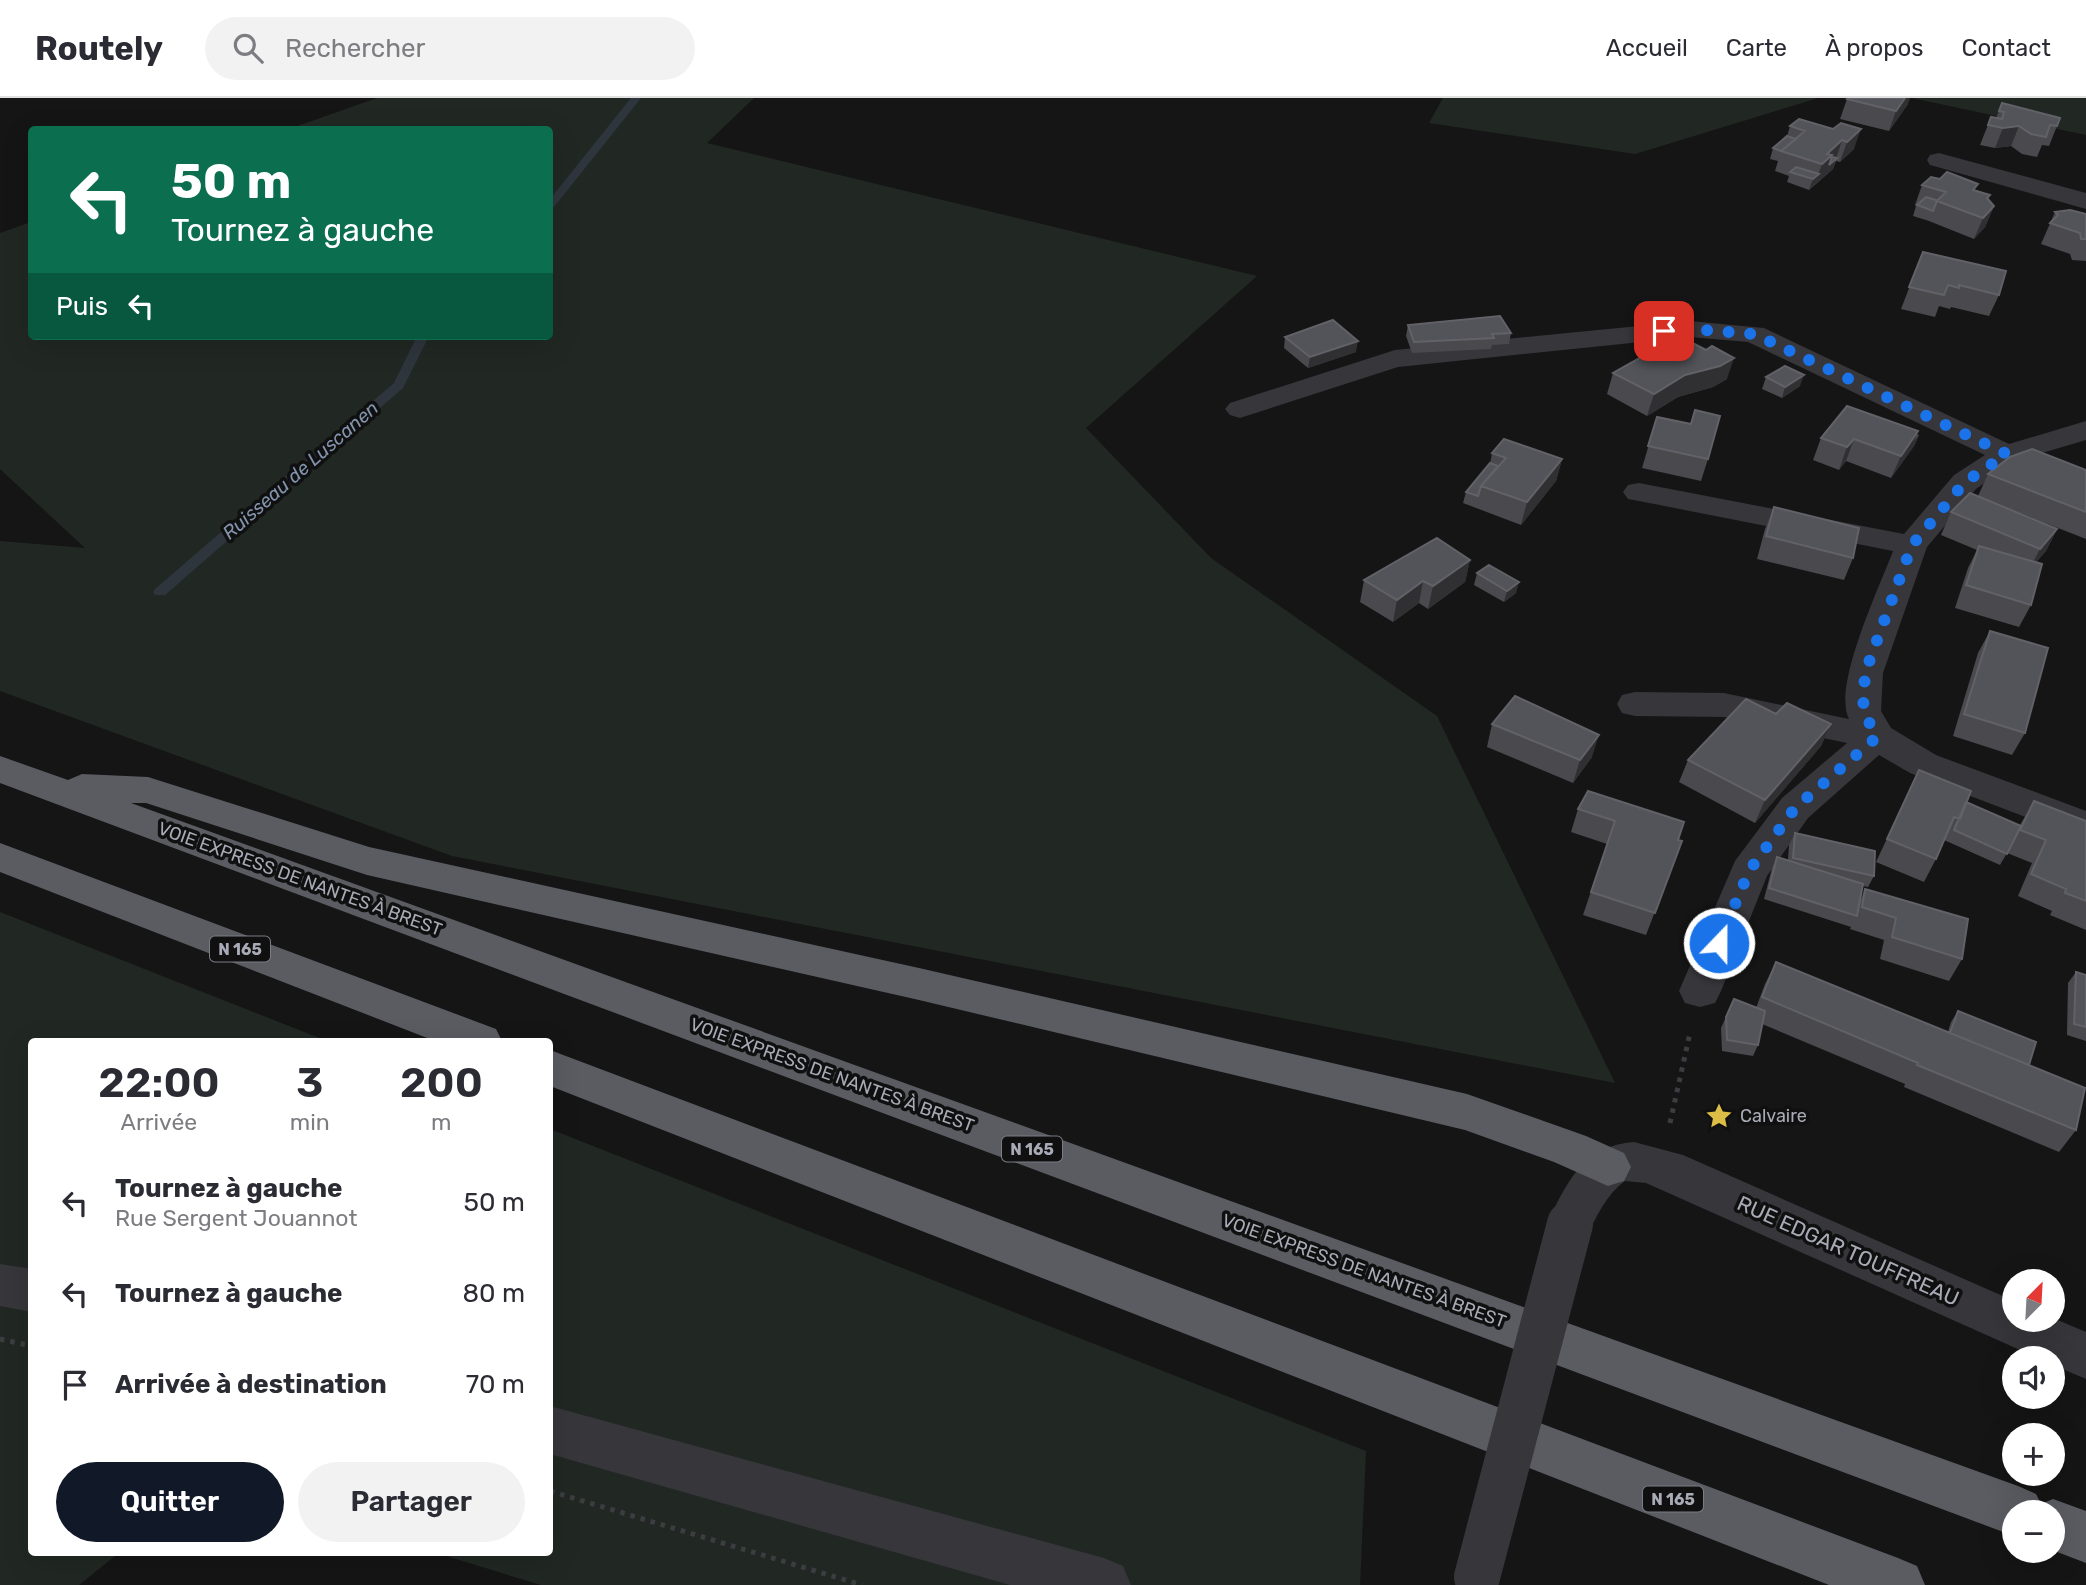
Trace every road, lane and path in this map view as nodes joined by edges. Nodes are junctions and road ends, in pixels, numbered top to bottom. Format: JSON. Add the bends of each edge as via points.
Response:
{"nodes":[{"id":1,"x":1939,"y":160,"type":"dead end"},
{"id":2,"x":2086,"y":201,"type":"edge"},
{"id":3,"x":1240,"y":409,"type":"dead end"},
{"id":4,"x":2086,"y":430,"type":"edge"},
{"id":5,"x":2007,"y":454,"type":"junction"},
{"id":6,"x":1639,"y":492,"type":"dead end"},
{"id":7,"x":1912,"y":545,"type":"junction"},
{"id":8,"x":1635,"y":704,"type":"dead end"},
{"id":9,"x":1877,"y":737,"type":"junction"},
{"id":10,"x":0,"y":769,"type":"edge"},
{"id":11,"x":47,"y":786,"type":"junction"},
{"id":12,"x":2086,"y":826,"type":"edge"},
{"id":13,"x":0,"y":857,"type":"edge"},
{"id":14,"x":1700,"y":991,"type":"joint"},
{"id":15,"x":473,"y":1038,"type":"edge"},
{"id":16,"x":553,"y":1069,"type":"edge"},
{"id":17,"x":1629,"y":1166,"type":"junction"},
{"id":18,"x":0,"y":1285,"type":"edge"},
{"id":19,"x":28,"y":1291,"type":"edge"},
{"id":20,"x":0,"y":1339,"type":"edge"},
{"id":21,"x":28,"y":1345,"type":"edge"},
{"id":22,"x":2086,"y":1356,"type":"edge"},
{"id":23,"x":553,"y":1431,"type":"edge"},
{"id":24,"x":553,"y":1492,"type":"edge"},
{"id":25,"x":2002,"y":1506,"type":"edge"},
{"id":26,"x":2065,"y":1529,"type":"edge"},
{"id":27,"x":2086,"y":1537,"type":"edge"},
{"id":28,"x":1475,"y":1581,"type":"edge"},
{"id":29,"x":862,"y":1585,"type":"edge"},
{"id":30,"x":1104,"y":1585,"type":"edge"},
{"id":31,"x":1898,"y":1585,"type":"edge"}],
"edges":[{"from":1,"to":2,"type":"street"},
{"from":3,"to":5,"type":"street","via":[[1395,359],[1690,329],[1754,334]]},
{"from":4,"to":5,"type":"street"},
{"from":5,"to":7,"type":"street","via":[[1965,482]]},
{"from":6,"to":7,"type":"street"},
{"from":7,"to":9,"type":"street","via":[[1865,673],[1863,711]]},
{"from":8,"to":9,"type":"street","via":[[1724,705]]},
{"from":9,"to":12,"type":"street","via":[[1923,764]]},
{"from":9,"to":14,"type":"street","via":[[1795,808],[1749,871]]},
{"from":10,"to":11,"type":"highway","name":"VOIE EXPRESS DE NANTES À BREST","number":"N 165"},
{"from":11,"to":17,"type":"highway","via":[[148,790],[366,861],[1467,1112]]},
{"from":11,"to":25,"type":"highway","name":"VOIE EXPRESS DE NANTES À BREST","number":"N 165"},
{"from":13,"to":15,"type":"highway","number":"N 165"},
{"from":14,"to":17,"type":"path","via":[[1668,1129]]},
{"from":16,"to":31,"type":"highway","number":"N 165"},
{"from":17,"to":22,"type":"street","name":"RUE EDGAR TOUFFREAU","via":[[1667,1168]]},
{"from":17,"to":28,"type":"street","bridge":true,"via":[[1589,1187],[1570,1224]]},
{"from":18,"to":19,"type":"street"},
{"from":20,"to":21,"type":"path"},
{"from":23,"to":30,"type":"street"},
{"from":24,"to":29,"type":"path"},
{"from":26,"to":27,"type":"highway"}]}
